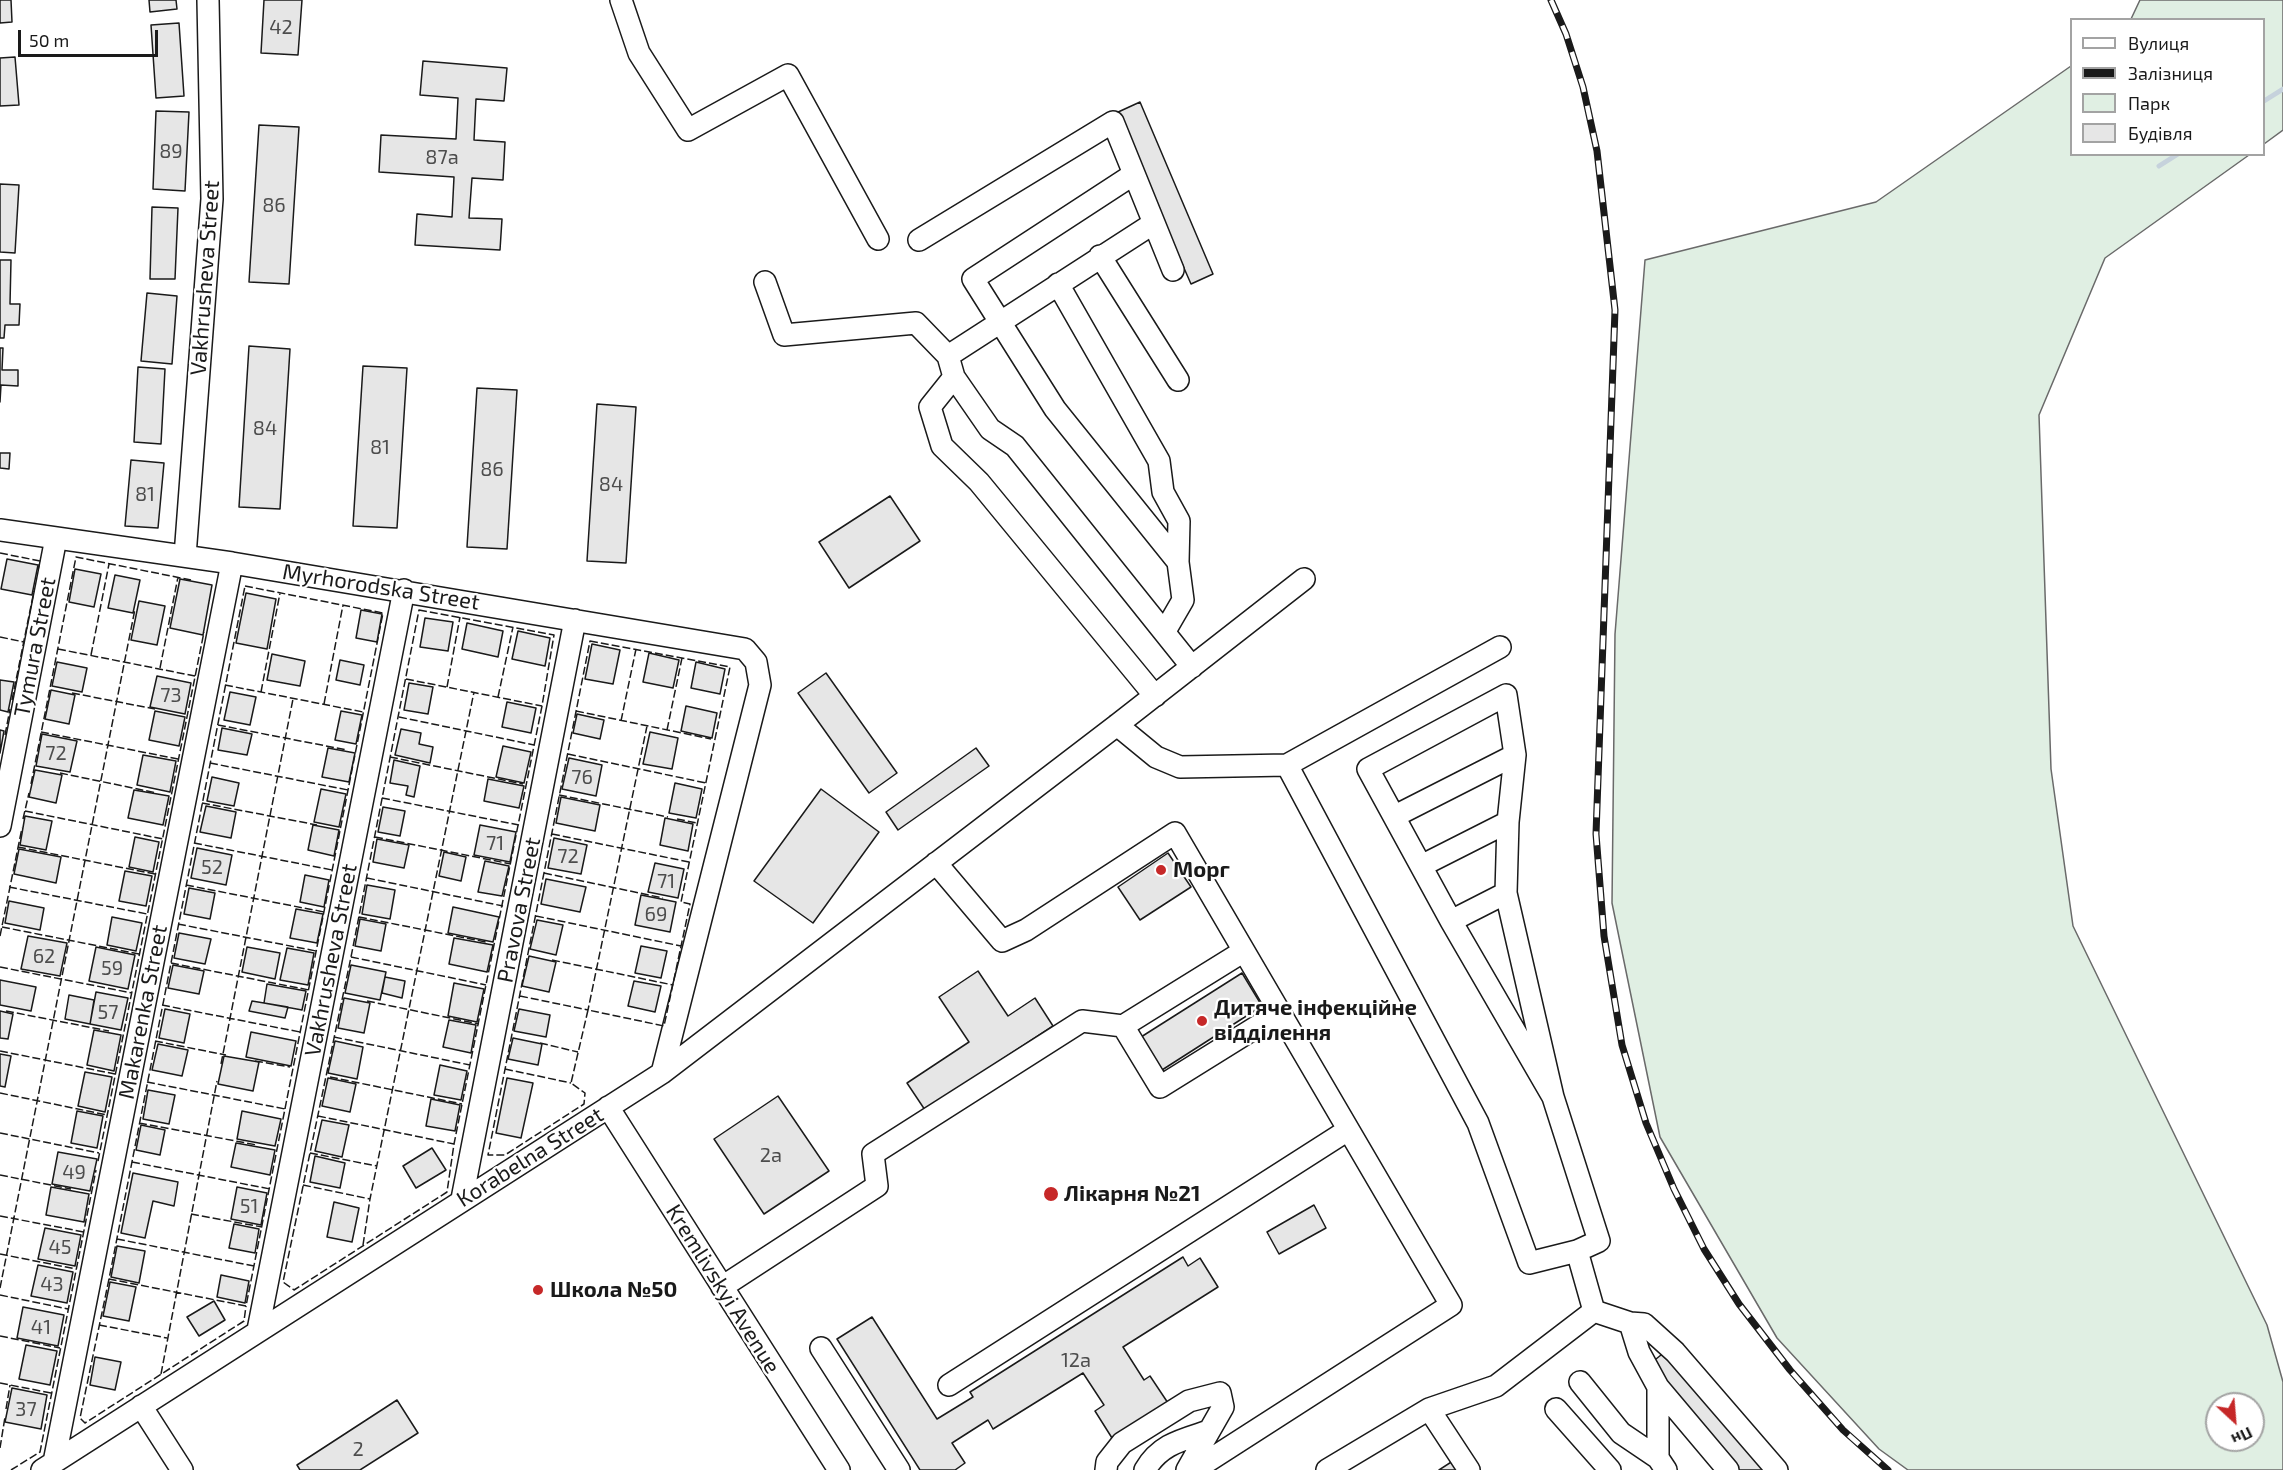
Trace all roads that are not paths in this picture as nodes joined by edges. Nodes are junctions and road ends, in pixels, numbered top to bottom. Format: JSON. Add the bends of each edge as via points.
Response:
{"nodes":[{"id":1,"x":208,"y":0,"type":"edge"},
{"id":2,"x":621,"y":0,"type":"edge"},
{"id":3,"x":1134,"y":174,"type":"junction"},
{"id":4,"x":1154,"y":223,"type":"junction"},
{"id":5,"x":878,"y":238,"type":"dead end"},
{"id":6,"x":919,"y":240,"type":"dead end"},
{"id":7,"x":1100,"y":256,"type":"junction"},
{"id":8,"x":1173,"y":270,"type":"dead end"},
{"id":9,"x":765,"y":282,"type":"dead end"},
{"id":10,"x":1058,"y":284,"type":"junction"},
{"id":11,"x":1000,"y":321,"type":"junction"},
{"id":12,"x":948,"y":356,"type":"junction"},
{"id":13,"x":954,"y":377,"type":"junction"},
{"id":14,"x":1178,"y":381,"type":"dead end"},
{"id":15,"x":0,"y":530,"type":"edge"},
{"id":16,"x":56,"y":538,"type":"junction"},
{"id":17,"x":185,"y":556,"type":"junction"},
{"id":18,"x":232,"y":562,"type":"junction"},
{"id":19,"x":1178,"y":562,"type":"junction"},
{"id":20,"x":1305,"y":579,"type":"dead end"},
{"id":21,"x":404,"y":590,"type":"junction"},
{"id":22,"x":576,"y":620,"type":"junction"},
{"id":23,"x":1165,"y":631,"type":"junction"},
{"id":24,"x":1500,"y":647,"type":"dead end"},
{"id":25,"x":1192,"y":667,"type":"junction"},
{"id":26,"x":1155,"y":696,"type":"junction"},
{"id":27,"x":1117,"y":725,"type":"junction"},
{"id":28,"x":1515,"y":755,"type":"junction"},
{"id":29,"x":1287,"y":765,"type":"junction"},
{"id":30,"x":1395,"y":816,"type":"junction"},
{"id":31,"x":1508,"y":822,"type":"junction"},
{"id":32,"x":0,"y":826,"type":"edge"},
{"id":33,"x":936,"y":863,"type":"junction"},
{"id":34,"x":1421,"y":866,"type":"junction"},
{"id":35,"x":1506,"y":893,"type":"junction"},
{"id":36,"x":1451,"y":921,"type":"junction"},
{"id":37,"x":1244,"y":951,"type":"junction"},
{"id":38,"x":1279,"y":1013,"type":"junction"},
{"id":39,"x":1123,"y":1026,"type":"junction"},
{"id":40,"x":662,"y":1073,"type":"junction"},
{"id":41,"x":1553,"y":1097,"type":"junction"},
{"id":42,"x":608,"y":1107,"type":"junction"},
{"id":43,"x":1348,"y":1130,"type":"junction"},
{"id":44,"x":462,"y":1199,"type":"junction"},
{"id":45,"x":1577,"y":1251,"type":"junction"},
{"id":46,"x":722,"y":1287,"type":"junction"},
{"id":47,"x":1594,"y":1311,"type":"junction"},
{"id":48,"x":1630,"y":1323,"type":"junction"},
{"id":49,"x":258,"y":1330,"type":"junction"},
{"id":50,"x":821,"y":1348,"type":"dead end"},
{"id":51,"x":1580,"y":1382,"type":"dead end"},
{"id":52,"x":949,"y":1385,"type":"dead end"},
{"id":53,"x":1658,"y":1387,"type":"junction"},
{"id":54,"x":141,"y":1406,"type":"junction"},
{"id":55,"x":1429,"y":1409,"type":"junction"},
{"id":56,"x":1556,"y":1409,"type":"dead end"},
{"id":57,"x":1209,"y":1431,"type":"junction"},
{"id":58,"x":1662,"y":1464,"type":"edge"},
{"id":59,"x":48,"y":1466,"type":"edge"},
{"id":60,"x":182,"y":1470,"type":"edge"},
{"id":61,"x":839,"y":1470,"type":"edge"},
{"id":62,"x":899,"y":1470,"type":"edge"},
{"id":63,"x":1106,"y":1470,"type":"edge"},
{"id":64,"x":1144,"y":1470,"type":"edge"},
{"id":65,"x":1187,"y":1470,"type":"edge"},
{"id":66,"x":1194,"y":1470,"type":"edge"},
{"id":67,"x":1328,"y":1470,"type":"edge"},
{"id":68,"x":1469,"y":1470,"type":"edge"},
{"id":69,"x":1610,"y":1470,"type":"edge"},
{"id":70,"x":1728,"y":1470,"type":"edge"},
{"id":71,"x":1778,"y":1470,"type":"edge"}],
"edges":[{"from":1,"to":17,"type":"street","name":"Vakhrusheva Street","via":[[212,199]]},
{"from":2,"to":5,"type":"street","via":[[639,53],[688,130],[788,75]]},
{"from":3,"to":4,"type":"street"},
{"from":3,"to":6,"type":"street","via":[[1113,122]]},
{"from":3,"to":11,"type":"street","via":[[973,279]]},
{"from":4,"to":7,"type":"street"},
{"from":4,"to":8,"type":"street"},
{"from":7,"to":10,"type":"street"},
{"from":7,"to":14,"type":"street"},
{"from":9,"to":12,"type":"street","via":[[784,335],[916,324]]},
{"from":10,"to":11,"type":"street"},
{"from":10,"to":19,"type":"street","via":[[1159,462],[1163,492],[1179,521]]},
{"from":11,"to":12,"type":"street"},
{"from":11,"to":19,"type":"street","via":[[1055,409]]},
{"from":12,"to":13,"type":"street"},
{"from":13,"to":23,"type":"street","via":[[990,429],[1015,446]]},
{"from":13,"to":26,"type":"street","via":[[930,407],[942,446],[979,482]]},
{"from":15,"to":16,"type":"street","name":"Myrhorodska Street"},
{"from":16,"to":17,"type":"street","name":"Myrhorodska Street"},
{"from":16,"to":32,"type":"street","name":"Tymura Street"},
{"from":17,"to":18,"type":"street","name":"Myrhorodska Street"},
{"from":18,"to":21,"type":"street","name":"Myrhorodska Street"},
{"from":18,"to":59,"type":"street","name":"Makarenka Street"},
{"from":19,"to":23,"type":"street","via":[[1183,600]]},
{"from":20,"to":25,"type":"street","name":"Korabelna Street"},
{"from":21,"to":22,"type":"street","name":"Myrhorodska Street"},
{"from":21,"to":49,"type":"street","name":"Vakhrusheva Street"},
{"from":22,"to":40,"type":"street","name":"Myrhorodska Street","via":[[745,649],[756,662],[760,685]]},
{"from":22,"to":44,"type":"street","name":"Pravova Street"},
{"from":23,"to":25,"type":"street"},
{"from":24,"to":29,"type":"street"},
{"from":25,"to":26,"type":"street","name":"Korabelna Street"},
{"from":26,"to":27,"type":"street","name":"Korabelna Street"},
{"from":27,"to":29,"type":"street","via":[[1156,757],[1180,767]]},
{"from":27,"to":33,"type":"street","name":"Korabelna Street"},
{"from":28,"to":30,"type":"street"},
{"from":28,"to":30,"type":"street","via":[[1506,695],[1368,769]]},
{"from":28,"to":31,"type":"street"},
{"from":29,"to":45,"type":"street","via":[[1478,1123],[1529,1263]]},
{"from":30,"to":34,"type":"street"},
{"from":31,"to":34,"type":"street"},
{"from":31,"to":35,"type":"street"},
{"from":33,"to":37,"type":"street","via":[[1002,941],[1026,930],[1174,832]]},
{"from":33,"to":40,"type":"street","name":"Korabelna Street"},
{"from":34,"to":36,"type":"street"},
{"from":35,"to":36,"type":"street"},
{"from":35,"to":41,"type":"street"},
{"from":36,"to":41,"type":"street"},
{"from":37,"to":38,"type":"street"},
{"from":37,"to":39,"type":"street"},
{"from":38,"to":39,"type":"street","via":[[1160,1087]]},
{"from":38,"to":43,"type":"street"},
{"from":39,"to":46,"type":"street","via":[[1082,1021],[882,1148],[873,1154],[877,1186]]},
{"from":40,"to":42,"type":"street","name":"Korabelna Street"},
{"from":41,"to":45,"type":"street","via":[[1599,1241]]},
{"from":42,"to":44,"type":"street","name":"Korabelna Street"},
{"from":42,"to":46,"type":"street","name":"Kremlivskyi Avenue"},
{"from":43,"to":52,"type":"street"},
{"from":43,"to":66,"type":"street","via":[[1451,1305]]},
{"from":44,"to":49,"type":"street","name":"Korabelna Street"},
{"from":45,"to":47,"type":"street"},
{"from":46,"to":61,"type":"street","name":"Kremlivskyi Avenue"},
{"from":47,"to":48,"type":"street"},
{"from":47,"to":55,"type":"street","via":[[1496,1386]]},
{"from":48,"to":53,"type":"street","via":[[1639,1352]]},
{"from":48,"to":71,"type":"street","via":[[1644,1324],[1676,1352]]},
{"from":49,"to":54,"type":"street","name":"Korabelna Street"},
{"from":50,"to":62,"type":"street"},
{"from":51,"to":58,"type":"street","via":[[1621,1433]]},
{"from":53,"to":58,"type":"street"},
{"from":53,"to":70,"type":"street"},
{"from":54,"to":59,"type":"street","name":"Korabelna Street"},
{"from":54,"to":60,"type":"street"},
{"from":55,"to":67,"type":"street"},
{"from":55,"to":68,"type":"street"},
{"from":56,"to":69,"type":"street"},
{"from":57,"to":63,"type":"street","via":[[1223,1407],[1220,1393],[1189,1401],[1122,1443],[1107,1462]]},
{"from":57,"to":64,"type":"street","via":[[1174,1442],[1153,1456]]},
{"from":57,"to":65,"type":"street"}]}
